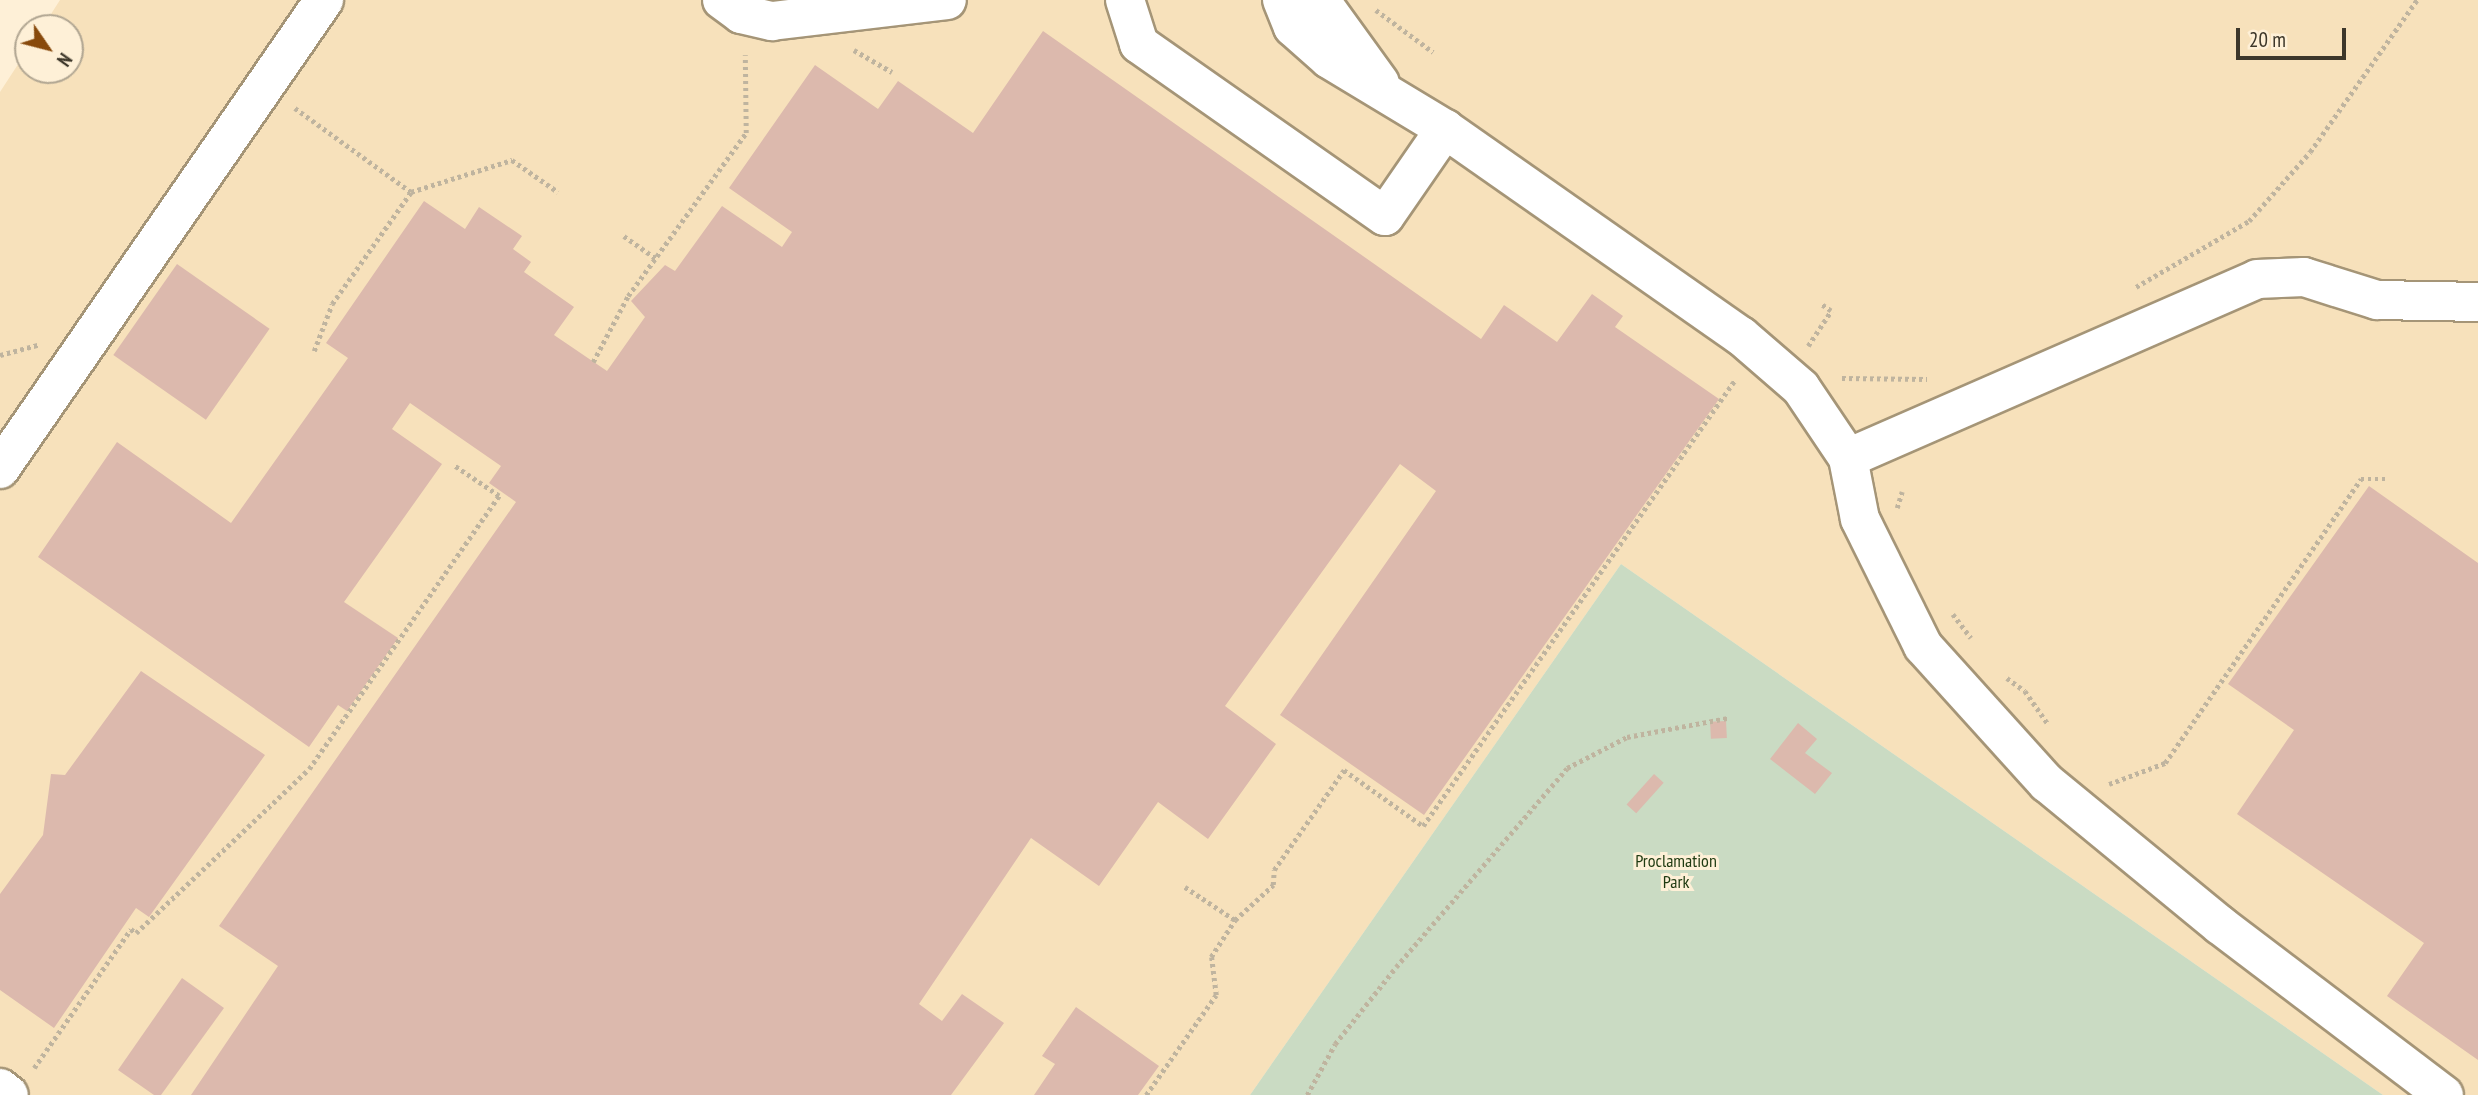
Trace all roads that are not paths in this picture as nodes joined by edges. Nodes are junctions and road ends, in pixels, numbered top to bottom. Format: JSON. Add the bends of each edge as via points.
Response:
{"nodes":[{"id":1,"x":324,"y":0,"type":"edge"},
{"id":2,"x":722,"y":0,"type":"edge"},
{"id":3,"x":947,"y":0,"type":"edge"},
{"id":4,"x":1125,"y":0,"type":"edge"},
{"id":5,"x":1282,"y":0,"type":"edge"},
{"id":6,"x":1320,"y":0,"type":"edge"},
{"id":7,"x":1390,"y":96,"type":"junction"},
{"id":8,"x":1445,"y":129,"type":"junction"},
{"id":9,"x":2478,"y":302,"type":"edge"},
{"id":10,"x":1848,"y":458,"type":"junction"},
{"id":11,"x":0,"y":469,"type":"edge"},
{"id":12,"x":2444,"y":1095,"type":"edge"}],
"edges":[{"from":1,"to":11,"type":"street"},
{"from":2,"to":3,"type":"street","via":[[741,14],[772,21]]},
{"from":4,"to":8,"type":"street","via":[[1139,44],[1385,216]]},
{"from":5,"to":7,"type":"street","via":[[1293,27],[1329,59]]},
{"from":6,"to":7,"type":"street"},
{"from":7,"to":8,"type":"street"},
{"from":8,"to":10,"type":"street","via":[[1741,337],[1801,388]]},
{"from":9,"to":10,"type":"street","via":[[2377,300],[2304,277],[2257,279]]},
{"from":10,"to":12,"type":"street","via":[[1860,519],[1923,646],[2047,783],[2220,925]]}]}
